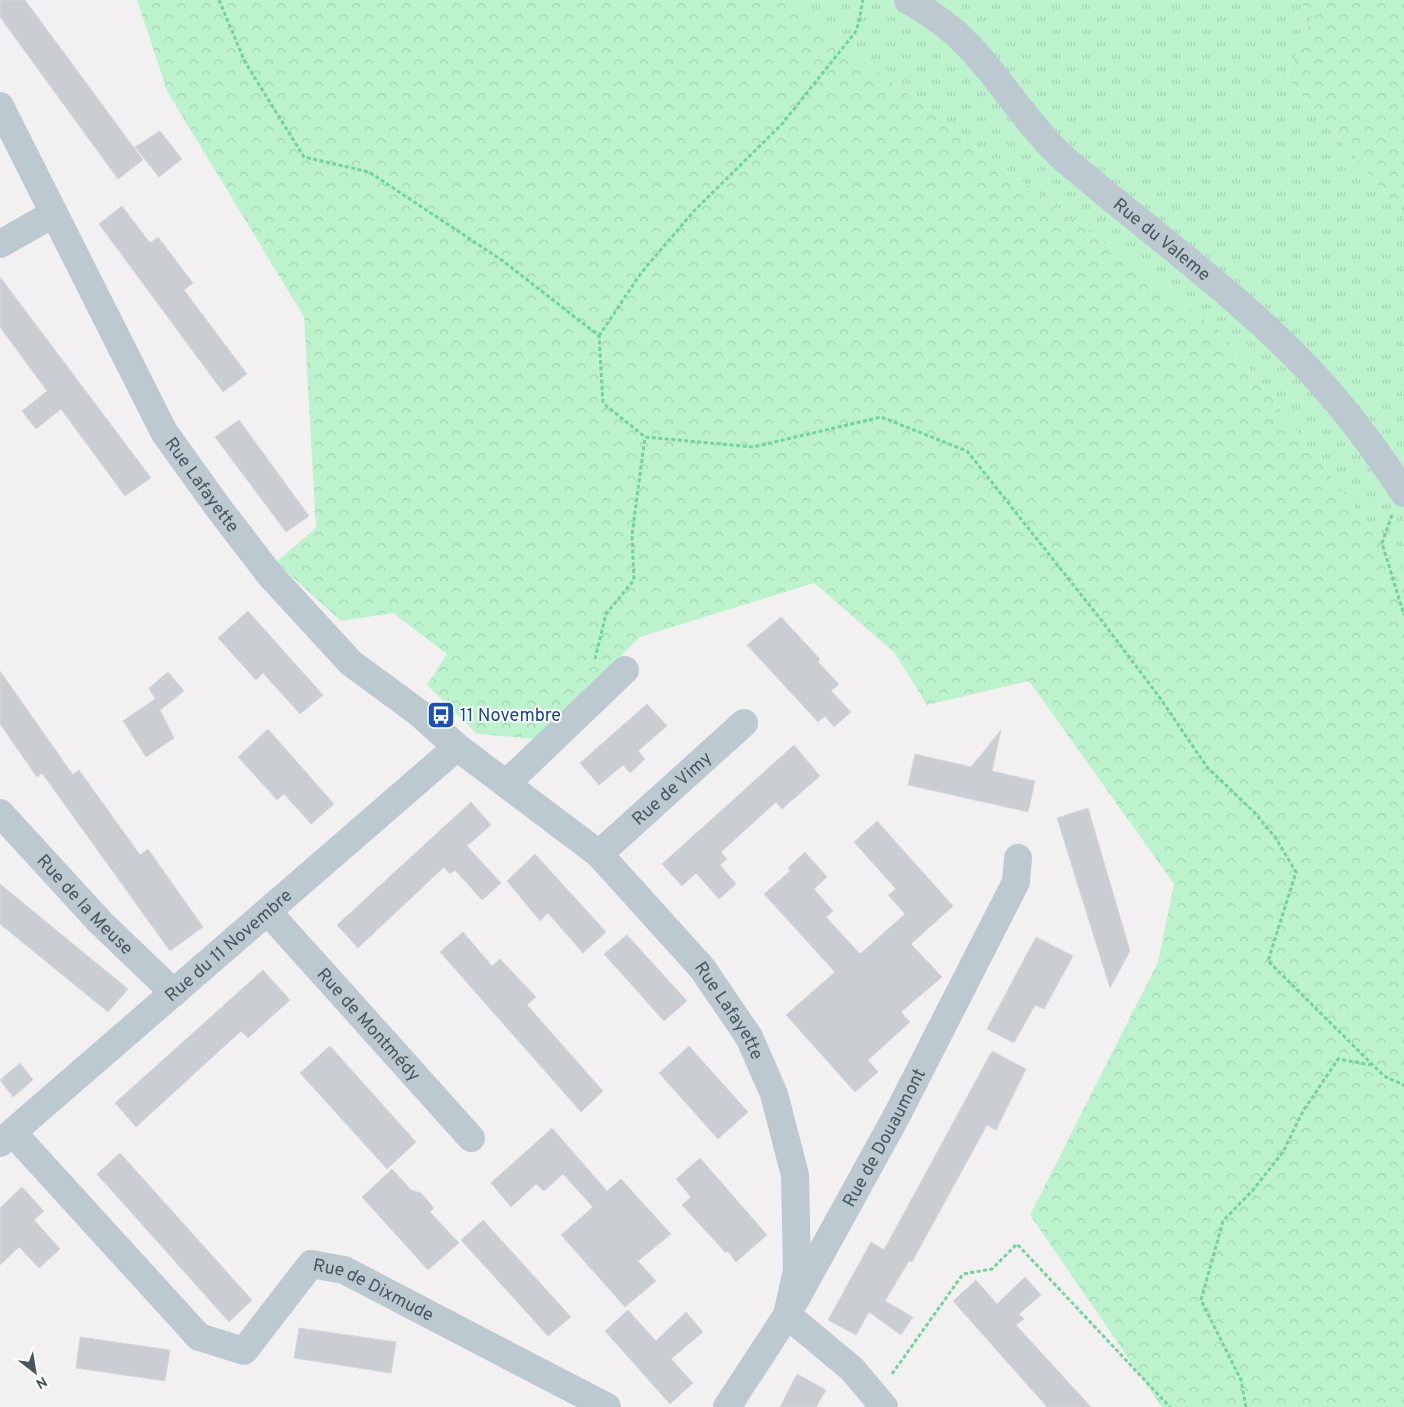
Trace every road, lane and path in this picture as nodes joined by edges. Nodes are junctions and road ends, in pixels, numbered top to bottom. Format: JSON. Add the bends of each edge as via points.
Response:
{"nodes":[{"id":1,"x":219,"y":0,"type":"edge"},
{"id":2,"x":863,"y":0,"type":"edge"},
{"id":3,"x":908,"y":0,"type":"edge"},
{"id":4,"x":0,"y":106,"type":"edge"},
{"id":5,"x":53,"y":214,"type":"junction"},
{"id":6,"x":0,"y":244,"type":"edge"},
{"id":7,"x":599,"y":336,"type":"junction"},
{"id":8,"x":646,"y":437,"type":"junction"},
{"id":9,"x":1403,"y":491,"type":"edge"},
{"id":10,"x":1404,"y":615,"type":"edge"},
{"id":11,"x":595,"y":660,"type":"dead end"},
{"id":12,"x":625,"y":670,"type":"dead end"},
{"id":13,"x":744,"y":723,"type":"dead end"},
{"id":14,"x":457,"y":747,"type":"junction"},
{"id":15,"x":506,"y":784,"type":"junction"},
{"id":16,"x":0,"y":813,"type":"edge"},
{"id":17,"x":599,"y":854,"type":"junction"},
{"id":18,"x":1018,"y":858,"type":"dead end"},
{"id":19,"x":268,"y":912,"type":"junction"},
{"id":20,"x":174,"y":993,"type":"junction"},
{"id":21,"x":1372,"y":1065,"type":"junction"},
{"id":22,"x":1404,"y":1085,"type":"edge"},
{"id":23,"x":7,"y":1138,"type":"edge"},
{"id":24,"x":471,"y":1138,"type":"dead end"},
{"id":25,"x":787,"y":1314,"type":"junction"},
{"id":26,"x":880,"y":1402,"type":"edge"},
{"id":27,"x":607,"y":1407,"type":"edge"},
{"id":28,"x":728,"y":1407,"type":"edge"},
{"id":29,"x":1170,"y":1407,"type":"edge"},
{"id":30,"x":1246,"y":1407,"type":"edge"}],
"edges":[{"from":1,"to":7,"type":"path","via":[[245,62],[304,157],[370,172],[503,261]]},
{"from":2,"to":7,"type":"path","via":[[857,30],[782,124],[694,212],[641,273]]},
{"from":3,"to":9,"type":"street","name":"Rue du Valeme","via":[[952,30],[1061,156],[1214,284],[1308,369],[1353,421]]},
{"from":4,"to":5,"type":"street","name":"Rue Lafayette"},
{"from":5,"to":6,"type":"street"},
{"from":5,"to":14,"type":"street","name":"Rue Lafayette","via":[[164,432],[217,506],[270,575],[350,663],[419,713]]},
{"from":7,"to":8,"type":"path","via":[[603,403]]},
{"from":8,"to":11,"type":"path","via":[[632,535],[634,580],[606,614]]},
{"from":8,"to":21,"type":"path","via":[[753,447],[881,417],[967,451],[1102,621],[1160,698],[1206,767],[1254,812],[1275,837],[1296,872],[1268,961]]},
{"from":9,"to":10,"type":"path","via":[[1382,543]]},
{"from":12,"to":15,"type":"street"},
{"from":13,"to":17,"type":"street","name":"Rue de Vimy"},
{"from":14,"to":15,"type":"street","name":"Rue Lafayette"},
{"from":14,"to":19,"type":"street","name":"Rue du 11 Novembre"},
{"from":15,"to":17,"type":"street","name":"Rue Lafayette"},
{"from":16,"to":20,"type":"street","name":"Rue de la Meuse","via":[[100,922]]},
{"from":17,"to":25,"type":"street","name":"Rue Lafayette","via":[[702,968],[749,1036],[774,1094],[795,1174],[797,1271]]},
{"from":18,"to":25,"type":"street","name":"Rue de Douaumont","via":[[1016,882],[896,1117]]},
{"from":19,"to":20,"type":"street","name":"Rue du 11 Novembre"},
{"from":19,"to":24,"type":"street","name":"Rue de Montmédy"},
{"from":20,"to":23,"type":"street","name":"Rue du 11 Novembre"},
{"from":21,"to":22,"type":"path","via":[[1384,1076]]},
{"from":21,"to":30,"type":"path","via":[[1338,1059],[1302,1113],[1283,1152],[1223,1221],[1202,1300],[1241,1380]]},
{"from":23,"to":27,"type":"street","name":"Rue de Dixmude","via":[[199,1337],[244,1351],[312,1264],[344,1270]]},
{"from":25,"to":26,"type":"street","via":[[852,1370]]},
{"from":25,"to":28,"type":"street","name":"Rue de Douaumont"},
{"from":26,"to":29,"type":"path","via":[[964,1274],[992,1268],[1017,1244]]}]}
